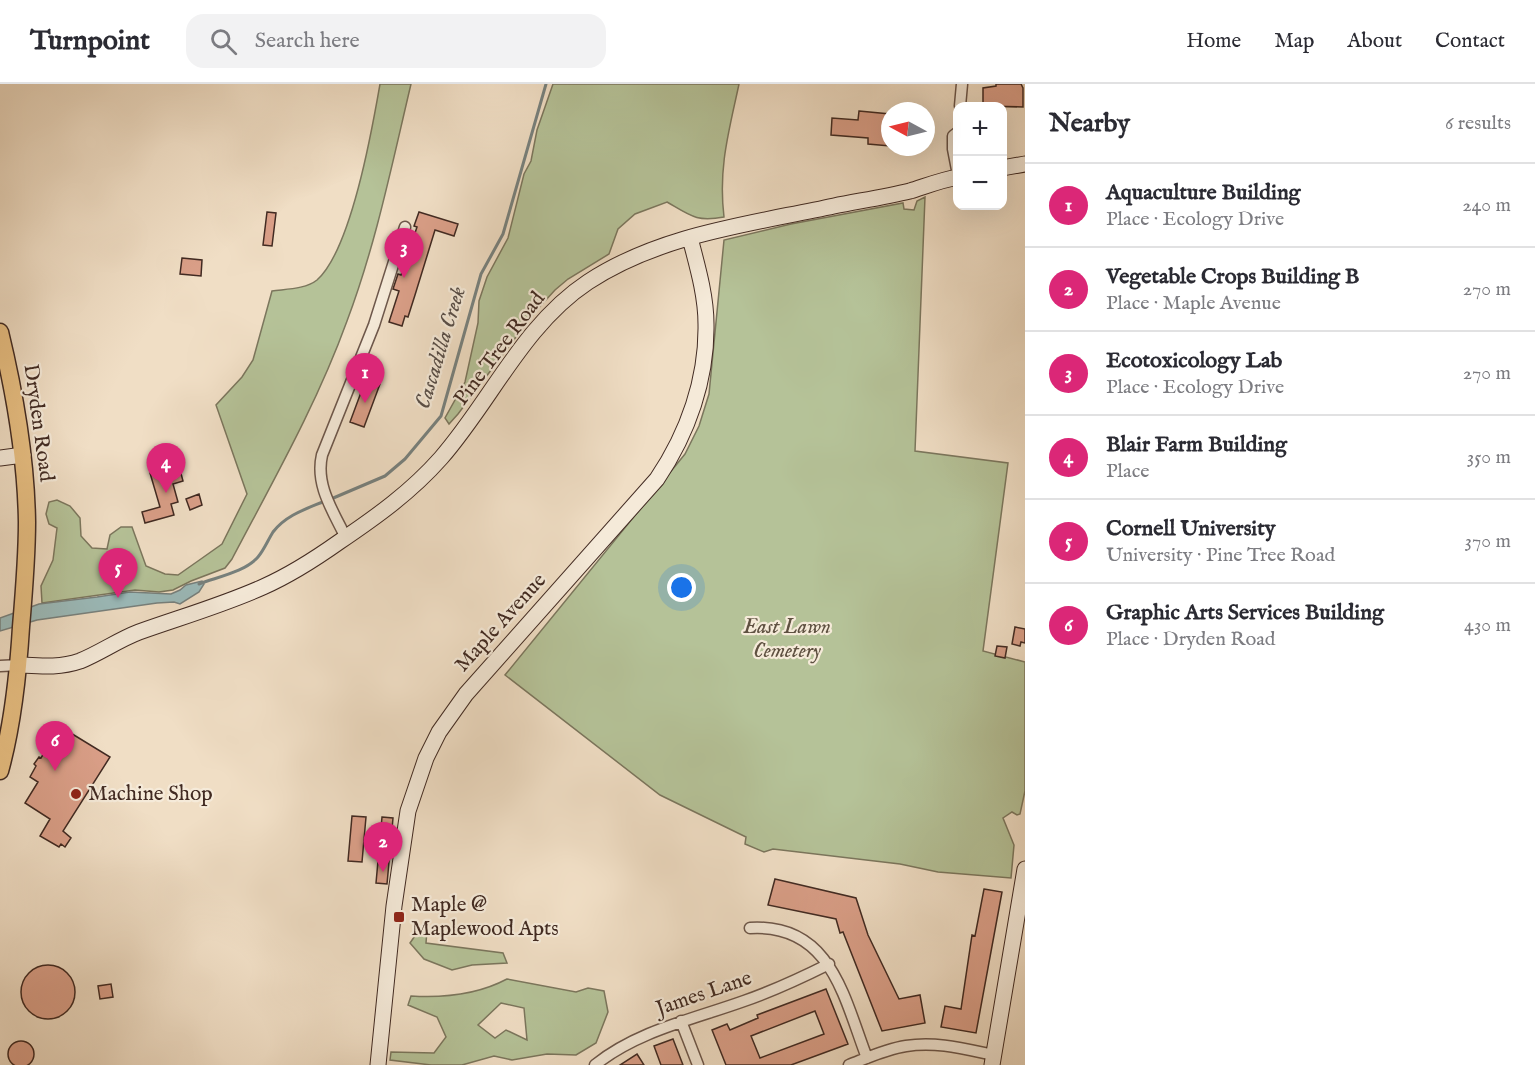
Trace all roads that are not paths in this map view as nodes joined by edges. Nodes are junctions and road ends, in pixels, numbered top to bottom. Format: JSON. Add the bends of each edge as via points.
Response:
{"nodes":[{"id":1,"x":962,"y":84,"type":"edge"},
{"id":2,"x":960,"y":102,"type":"edge"},
{"id":3,"x":953,"y":136,"type":"edge"},
{"id":4,"x":953,"y":151,"type":"edge"},
{"id":5,"x":1025,"y":164,"type":"edge"},
{"id":6,"x":1007,"y":167,"type":"edge"},
{"id":7,"x":953,"y":177,"type":"edge"},
{"id":8,"x":405,"y":227,"type":"dead end"},
{"id":9,"x":690,"y":238,"type":"junction"},
{"id":10,"x":0,"y":332,"type":"edge"},
{"id":11,"x":23,"y":455,"type":"junction"},
{"id":12,"x":0,"y":458,"type":"edge"},
{"id":13,"x":346,"y":538,"type":"junction"},
{"id":14,"x":20,"y":665,"type":"junction"},
{"id":15,"x":0,"y":666,"type":"edge"},
{"id":16,"x":0,"y":771,"type":"edge"},
{"id":17,"x":1025,"y":869,"type":"edge"},
{"id":18,"x":750,"y":928,"type":"dead end"},
{"id":19,"x":829,"y":964,"type":"junction"},
{"id":20,"x":681,"y":1021,"type":"junction"},
{"id":21,"x":867,"y":1058,"type":"junction"},
{"id":22,"x":993,"y":1060,"type":"edge"},
{"id":23,"x":378,"y":1065,"type":"edge"},
{"id":24,"x":595,"y":1065,"type":"edge"},
{"id":25,"x":698,"y":1065,"type":"edge"},
{"id":26,"x":849,"y":1065,"type":"edge"}],
"edges":[{"from":1,"to":2,"type":"street"},
{"from":3,"to":4,"type":"street"},
{"from":5,"to":6,"type":"street"},
{"from":7,"to":9,"type":"street","name":"Pine Tree Road"},
{"from":8,"to":13,"type":"street","via":[[374,325],[319,467],[324,490]]},
{"from":9,"to":13,"type":"street","name":"Pine Tree Road","via":[[615,266],[558,305],[440,459],[408,492]]},
{"from":9,"to":23,"type":"street","name":"Maple Avenue","via":[[706,323],[698,389],[682,436],[657,479],[466,694],[439,732],[415,785],[403,836]]},
{"from":10,"to":11,"type":"main road","name":"Dryden Road"},
{"from":11,"to":12,"type":"street"},
{"from":11,"to":14,"type":"main road","name":"Dryden Road","via":[[27,523]]},
{"from":13,"to":14,"type":"street","name":"Pine Tree Road","via":[[267,586],[135,633],[80,661],[52,666]]},
{"from":14,"to":15,"type":"street"},
{"from":14,"to":16,"type":"main road","name":"Dryden Road"},
{"from":17,"to":22,"type":"street"},
{"from":18,"to":19,"type":"street","via":[[772,928],[799,937]]},
{"from":19,"to":20,"type":"street","name":"James Lane","via":[[788,985]]},
{"from":19,"to":21,"type":"street"},
{"from":20,"to":24,"type":"street","name":"James Lane","via":[[638,1039]]},
{"from":20,"to":25,"type":"street"},
{"from":21,"to":22,"type":"street","via":[[919,1044],[942,1045]]},
{"from":21,"to":26,"type":"street"}]}
